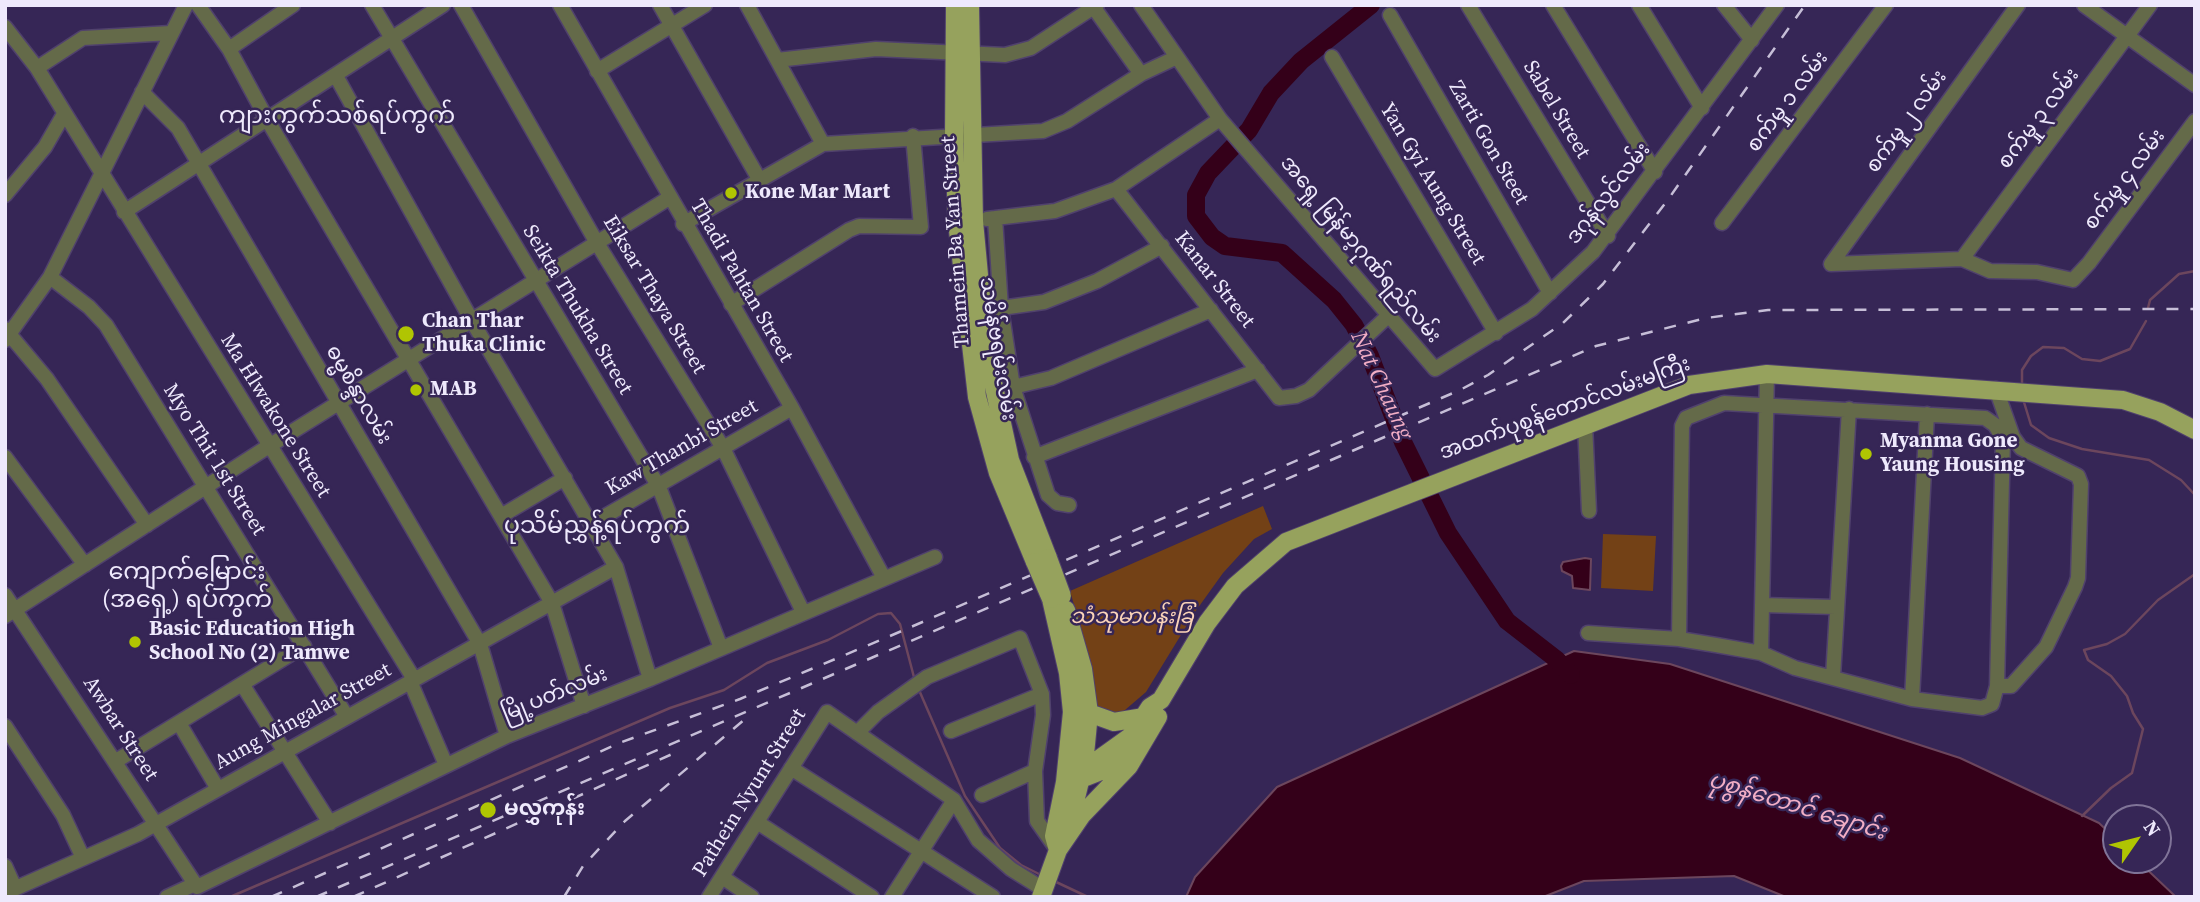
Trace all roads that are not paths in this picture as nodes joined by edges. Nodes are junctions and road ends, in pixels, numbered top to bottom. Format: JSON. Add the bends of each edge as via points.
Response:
{"nodes":[{"id":1,"x":186,"y":5,"type":"edge"},
{"id":2,"x":198,"y":5,"type":"edge"},
{"id":3,"x":293,"y":5,"type":"edge"},
{"id":4,"x":372,"y":5,"type":"edge"},
{"id":5,"x":443,"y":5,"type":"edge"},
{"id":6,"x":461,"y":5,"type":"edge"},
{"id":7,"x":560,"y":5,"type":"edge"},
{"id":8,"x":660,"y":5,"type":"edge"},
{"id":9,"x":705,"y":5,"type":"edge"},
{"id":10,"x":747,"y":5,"type":"edge"},
{"id":11,"x":955,"y":5,"type":"edge"},
{"id":12,"x":970,"y":5,"type":"edge"},
{"id":13,"x":1142,"y":5,"type":"edge"},
{"id":14,"x":1468,"y":5,"type":"edge"},
{"id":15,"x":1553,"y":5,"type":"edge"},
{"id":16,"x":1639,"y":5,"type":"edge"},
{"id":17,"x":1724,"y":5,"type":"edge"},
{"id":18,"x":1777,"y":5,"type":"edge"},
{"id":19,"x":1886,"y":5,"type":"edge"},
{"id":20,"x":2018,"y":5,"type":"edge"},
{"id":21,"x":2084,"y":5,"type":"edge"},
{"id":22,"x":2150,"y":5,"type":"edge"},
{"id":23,"x":1094,"y":6,"type":"edge"},
{"id":24,"x":1390,"y":15,"type":"dead end"},
{"id":25,"x":671,"y":25,"type":"junction"},
{"id":26,"x":5,"y":27,"type":"edge"},
{"id":27,"x":171,"y":33,"type":"junction"},
{"id":28,"x":2127,"y":36,"type":"junction"},
{"id":29,"x":392,"y":39,"type":"junction"},
{"id":30,"x":1752,"y":40,"type":"junction"},
{"id":31,"x":11,"y":45,"type":"edge"},
{"id":32,"x":229,"y":49,"type":"junction"},
{"id":33,"x":962,"y":54,"type":"junction"},
{"id":34,"x":1332,"y":57,"type":"dead end"},
{"id":35,"x":1175,"y":58,"type":"junction"},
{"id":36,"x":777,"y":60,"type":"junction"},
{"id":37,"x":37,"y":68,"type":"junction"},
{"id":38,"x":597,"y":71,"type":"junction"},
{"id":39,"x":1141,"y":74,"type":"junction"},
{"id":40,"x":336,"y":76,"type":"junction"},
{"id":41,"x":2195,"y":85,"type":"edge"},
{"id":42,"x":142,"y":92,"type":"junction"},
{"id":43,"x":1702,"y":108,"type":"junction"},
{"id":44,"x":64,"y":114,"type":"junction"},
{"id":45,"x":1220,"y":119,"type":"junction"},
{"id":46,"x":268,"y":121,"type":"junction"},
{"id":47,"x":2195,"y":121,"type":"edge"},
{"id":48,"x":913,"y":136,"type":"junction"},
{"id":49,"x":962,"y":136,"type":"junction"},
{"id":50,"x":823,"y":144,"type":"junction"},
{"id":51,"x":200,"y":164,"type":"junction"},
{"id":52,"x":1655,"y":172,"type":"junction"},
{"id":53,"x":102,"y":174,"type":"junction"},
{"id":54,"x":759,"y":179,"type":"junction"},
{"id":55,"x":1116,"y":188,"type":"junction"},
{"id":56,"x":5,"y":195,"type":"edge"},
{"id":57,"x":670,"y":198,"type":"junction"},
{"id":58,"x":124,"y":212,"type":"junction"},
{"id":59,"x":995,"y":218,"type":"junction"},
{"id":60,"x":974,"y":221,"type":"junction"},
{"id":61,"x":1722,"y":223,"type":"dead end"},
{"id":62,"x":683,"y":224,"type":"junction"},
{"id":63,"x":1608,"y":236,"type":"junction"},
{"id":64,"x":597,"y":243,"type":"junction"},
{"id":65,"x":1162,"y":246,"type":"junction"},
{"id":66,"x":1962,"y":259,"type":"junction"},
{"id":67,"x":50,"y":276,"type":"junction"},
{"id":68,"x":535,"y":282,"type":"junction"},
{"id":69,"x":1550,"y":293,"type":"junction"},
{"id":70,"x":732,"y":304,"type":"junction"},
{"id":71,"x":1000,"y":308,"type":"junction"},
{"id":72,"x":1211,"y":310,"type":"junction"},
{"id":73,"x":1388,"y":316,"type":"junction"},
{"id":74,"x":472,"y":321,"type":"junction"},
{"id":75,"x":1496,"y":333,"type":"junction"},
{"id":76,"x":7,"y":335,"type":"edge"},
{"id":77,"x":409,"y":360,"type":"junction"},
{"id":78,"x":1435,"y":369,"type":"joint"},
{"id":79,"x":1258,"y":370,"type":"junction"},
{"id":80,"x":1767,"y":374,"type":"junction"},
{"id":81,"x":1013,"y":387,"type":"junction"},
{"id":82,"x":2003,"y":390,"type":"junction"},
{"id":83,"x":338,"y":404,"type":"junction"},
{"id":84,"x":1768,"y":405,"type":"junction"},
{"id":85,"x":792,"y":408,"type":"junction"},
{"id":86,"x":1849,"y":409,"type":"junction"},
{"id":87,"x":1927,"y":414,"type":"junction"},
{"id":88,"x":1585,"y":424,"type":"junction"},
{"id":89,"x":2195,"y":430,"type":"edge"},
{"id":90,"x":269,"y":446,"type":"junction"},
{"id":91,"x":723,"y":448,"type":"junction"},
{"id":92,"x":5,"y":457,"type":"edge"},
{"id":93,"x":1034,"y":457,"type":"junction"},
{"id":94,"x":565,"y":478,"type":"junction"},
{"id":95,"x":206,"y":487,"type":"junction"},
{"id":96,"x":659,"y":487,"type":"junction"},
{"id":97,"x":1069,"y":505,"type":"dead end"},
{"id":98,"x":1589,"y":511,"type":"dead end"},
{"id":99,"x":501,"y":516,"type":"junction"},
{"id":100,"x":593,"y":523,"type":"junction"},
{"id":101,"x":147,"y":525,"type":"junction"},
{"id":102,"x":935,"y":557,"type":"dead end"},
{"id":103,"x":1041,"y":560,"type":"junction"},
{"id":104,"x":85,"y":565,"type":"junction"},
{"id":105,"x":616,"y":567,"type":"junction"},
{"id":106,"x":884,"y":578,"type":"junction"},
{"id":107,"x":5,"y":595,"type":"edge"},
{"id":108,"x":552,"y":603,"type":"junction"},
{"id":109,"x":1762,"y":605,"type":"junction"},
{"id":110,"x":1835,"y":607,"type":"junction"},
{"id":111,"x":803,"y":612,"type":"junction"},
{"id":112,"x":10,"y":613,"type":"edge"},
{"id":113,"x":1588,"y":633,"type":"dead end"},
{"id":114,"x":1679,"y":639,"type":"junction"},
{"id":115,"x":480,"y":643,"type":"junction"},
{"id":116,"x":304,"y":646,"type":"junction"},
{"id":117,"x":721,"y":648,"type":"junction"},
{"id":118,"x":1761,"y":653,"type":"junction"},
{"id":119,"x":1076,"y":671,"type":"junction"},
{"id":120,"x":1833,"y":677,"type":"junction"},
{"id":121,"x":412,"y":680,"type":"junction"},
{"id":122,"x":650,"y":680,"type":"junction"},
{"id":123,"x":242,"y":684,"type":"junction"},
{"id":124,"x":1997,"y":686,"type":"junction"},
{"id":125,"x":1042,"y":694,"type":"junction"},
{"id":126,"x":1912,"y":699,"type":"junction"},
{"id":127,"x":1161,"y":700,"type":"junction"},
{"id":128,"x":584,"y":706,"type":"junction"},
{"id":129,"x":1089,"y":713,"type":"junction"},
{"id":130,"x":347,"y":717,"type":"junction"},
{"id":131,"x":1144,"y":717,"type":"junction"},
{"id":132,"x":179,"y":723,"type":"junction"},
{"id":133,"x":5,"y":726,"type":"edge"},
{"id":134,"x":951,"y":731,"type":"dead end"},
{"id":135,"x":857,"y":733,"type":"junction"},
{"id":136,"x":507,"y":736,"type":"junction"},
{"id":137,"x":1139,"y":748,"type":"junction"},
{"id":138,"x":285,"y":751,"type":"junction"},
{"id":139,"x":116,"y":761,"type":"junction"},
{"id":140,"x":446,"y":765,"type":"junction"},
{"id":141,"x":791,"y":768,"type":"junction"},
{"id":142,"x":1035,"y":771,"type":"junction"},
{"id":143,"x":1074,"y":773,"type":"junction"},
{"id":144,"x":218,"y":789,"type":"junction"},
{"id":145,"x":982,"y":795,"type":"dead end"},
{"id":146,"x":954,"y":800,"type":"junction"},
{"id":147,"x":757,"y":822,"type":"junction"},
{"id":148,"x":157,"y":823,"type":"junction"},
{"id":149,"x":330,"y":823,"type":"junction"},
{"id":150,"x":1062,"y":843,"type":"junction"},
{"id":151,"x":921,"y":852,"type":"junction"},
{"id":152,"x":83,"y":858,"type":"junction"},
{"id":153,"x":5,"y":866,"type":"edge"},
{"id":154,"x":722,"y":877,"type":"junction"},
{"id":155,"x":196,"y":886,"type":"junction"},
{"id":156,"x":10,"y":891,"type":"edge"},
{"id":157,"x":1042,"y":893,"type":"edge"},
{"id":158,"x":166,"y":897,"type":"edge"},
{"id":159,"x":709,"y":897,"type":"edge"},
{"id":160,"x":752,"y":897,"type":"edge"},
{"id":161,"x":872,"y":897,"type":"edge"},
{"id":162,"x":892,"y":897,"type":"edge"},
{"id":163,"x":993,"y":897,"type":"edge"}],
"edges":[{"from":1,"to":27,"type":"street"},
{"from":2,"to":32,"type":"street"},
{"from":3,"to":32,"type":"street"},
{"from":4,"to":29,"type":"street","name":"Seikta Thukha Street"},
{"from":5,"to":29,"type":"street"},
{"from":6,"to":64,"type":"street","name":"Eiksar Thaya Street"},
{"from":7,"to":38,"type":"street","name":"Thadi Pahtan Street"},
{"from":8,"to":25,"type":"street"},
{"from":9,"to":25,"type":"street"},
{"from":10,"to":36,"type":"street"},
{"from":11,"to":33,"type":"main road","name":"သမိန်ဗရမ်းလမ်း"},
{"from":12,"to":33,"type":"main road"},
{"from":13,"to":35,"type":"street","name":"အရှေ့ မြန်မာ့ဂုဏ်ရည်လမ်း"},
{"from":14,"to":63,"type":"street","name":"Sabel Street"},
{"from":15,"to":52,"type":"street"},
{"from":16,"to":43,"type":"street"},
{"from":17,"to":30,"type":"street"},
{"from":18,"to":30,"type":"street","name":"ဒဂုန်လွင်လမ်း"},
{"from":19,"to":61,"type":"street","name":"စက်မှု ၁ လမ်း"},
{"from":20,"to":66,"type":"street","name":"စက်မှု ၂ လမ်း","via":[[1831,264]]},
{"from":21,"to":28,"type":"street"},
{"from":22,"to":28,"type":"street","name":"စက်မှု ၃ လမ်း"},
{"from":23,"to":33,"type":"street","via":[[1031,48],[1004,55]]},
{"from":23,"to":39,"type":"street"},
{"from":24,"to":69,"type":"street","name":"Zarti Gon Steet"},
{"from":25,"to":38,"type":"street"},
{"from":25,"to":54,"type":"street"},
{"from":26,"to":31,"type":"street","name":"Ma Hlwakone Street"},
{"from":27,"to":37,"type":"street","via":[[83,38]]},
{"from":27,"to":42,"type":"street"},
{"from":28,"to":41,"type":"street"},
{"from":28,"to":66,"type":"street","name":"စက်မှု ၃ လမ်း"},
{"from":29,"to":40,"type":"street"},
{"from":29,"to":68,"type":"street","name":"Seikta Thukha Street"},
{"from":30,"to":43,"type":"street","name":"ဒဂုန်လွင်လမ်း"},
{"from":31,"to":37,"type":"street","name":"Ma Hlwakone Street"},
{"from":32,"to":46,"type":"street"},
{"from":33,"to":36,"type":"street","via":[[876,49]]},
{"from":33,"to":49,"type":"main road","name":"သမိန်ဗရမ်းလမ်း"},
{"from":34,"to":75,"type":"street","name":"Yan Gyi Aung Street"},
{"from":35,"to":39,"type":"street"},
{"from":35,"to":45,"type":"street","name":"အရှေ့ မြန်မာ့ဂုဏ်ရည်လမ်း"},
{"from":36,"to":50,"type":"street"},
{"from":37,"to":44,"type":"street","name":"Ma Hlwakone Street"},
{"from":38,"to":57,"type":"street","name":"Thadi Pahtan Street"},
{"from":39,"to":49,"type":"street","via":[[1067,121],[1042,131]]},
{"from":40,"to":46,"type":"street"},
{"from":40,"to":74,"type":"street"},
{"from":42,"to":51,"type":"street","name":"ဓမ္မစိန္ဒာလမ်း","via":[[178,128]]},
{"from":42,"to":53,"type":"street"},
{"from":43,"to":52,"type":"street","name":"ဒဂုန်လွင်လမ်း"},
{"from":44,"to":53,"type":"street","name":"Ma Hlwakone Street"},
{"from":44,"to":56,"type":"street","via":[[45,148]]},
{"from":45,"to":55,"type":"street"},
{"from":45,"to":73,"type":"street","name":"အရှေ့ မြန်မာ့ဂုဏ်ရည်လမ်း"},
{"from":46,"to":51,"type":"street"},
{"from":46,"to":77,"type":"street"},
{"from":47,"to":66,"type":"street","name":"စက်မှု ၄ လမ်း","via":[[2077,278],[1990,271]]},
{"from":48,"to":49,"type":"street"},
{"from":48,"to":50,"type":"street"},
{"from":48,"to":70,"type":"street","via":[[921,227],[859,226],[849,230]]},
{"from":49,"to":60,"type":"main road","name":"Thamein Ba Yan Street"},
{"from":49,"to":103,"type":"main road","name":"သမိန်ဗရမ်းလမ်း","via":[[957,222],[976,397],[998,473]]},
{"from":50,"to":54,"type":"street"},
{"from":51,"to":58,"type":"street"},
{"from":51,"to":83,"type":"street","name":"ဓမ္မစိန္ဒာလမ်း"},
{"from":52,"to":63,"type":"street","name":"ဒဂုန်လွင်လမ်း"},
{"from":53,"to":58,"type":"street","name":"Ma Hlwakone Street"},
{"from":53,"to":67,"type":"street"},
{"from":54,"to":62,"type":"street"},
{"from":55,"to":59,"type":"street","via":[[1055,211]]},
{"from":55,"to":65,"type":"street","name":"Kanar Street"},
{"from":57,"to":62,"type":"street","name":"Thadi Pahtan Street"},
{"from":57,"to":64,"type":"street"},
{"from":58,"to":90,"type":"street","name":"Ma Hlwakone Street"},
{"from":59,"to":60,"type":"street"},
{"from":59,"to":71,"type":"street"},
{"from":60,"to":103,"type":"main road","name":"Thamein Ba Yan Street","via":[[986,350],[1010,460]]},
{"from":62,"to":70,"type":"street","name":"Thadi Pahtan Street"},
{"from":63,"to":69,"type":"street","name":"ဒဂုန်လွင်လမ်း"},
{"from":64,"to":68,"type":"street"},
{"from":64,"to":91,"type":"street","name":"Eiksar Thaya Street"},
{"from":65,"to":71,"type":"street","via":[[1097,281],[1044,302]]},
{"from":65,"to":72,"type":"street","name":"Kanar Street"},
{"from":67,"to":76,"type":"street"},
{"from":67,"to":95,"type":"street","name":"Myo Thit 1st Street","via":[[106,325]]},
{"from":68,"to":74,"type":"street"},
{"from":68,"to":96,"type":"street","name":"Seikta Thukha Street"},
{"from":69,"to":75,"type":"street","name":"ဒဂုန်လွင်လမ်း"},
{"from":70,"to":85,"type":"street","name":"Thadi Pahtan Street"},
{"from":71,"to":81,"type":"street"},
{"from":72,"to":79,"type":"street","name":"Kanar Street"},
{"from":72,"to":81,"type":"street","via":[[1052,378]]},
{"from":73,"to":78,"type":"street","name":"အရှေ့ မြန်မာ့ဂုဏ်ရည်လမ်း"},
{"from":73,"to":79,"type":"street","name":"Kanar Street","via":[[1309,390],[1296,396],[1279,398]]},
{"from":74,"to":77,"type":"street"},
{"from":74,"to":94,"type":"street"},
{"from":75,"to":78,"type":"street","name":"ဒဂုန်လွင်လမ်း"},
{"from":76,"to":101,"type":"street","via":[[47,379]]},
{"from":77,"to":83,"type":"street"},
{"from":77,"to":99,"type":"street"},
{"from":79,"to":93,"type":"street"},
{"from":80,"to":82,"type":"main road","name":"အထက်ပုစွန်တောင်လမ်းမကြီး"},
{"from":80,"to":84,"type":"street"},
{"from":80,"to":88,"type":"main road","name":"အထက်ပုစွန်တောင်လမ်းမကြီး","via":[[1689,385]]},
{"from":81,"to":93,"type":"street"},
{"from":82,"to":89,"type":"main road","name":"အထက်ပုစွန်တောင်လမ်းမကြီး","via":[[2123,400]]},
{"from":82,"to":124,"type":"street","via":[[2013,437],[2021,447],[2078,476],[2081,484],[2075,587],[2046,646],[2011,686]]},
{"from":83,"to":90,"type":"street"},
{"from":83,"to":115,"type":"street","name":"ဓမ္မစိန္ဒာလမ်း"},
{"from":84,"to":86,"type":"street"},
{"from":84,"to":109,"type":"street"},
{"from":84,"to":114,"type":"street","via":[[1724,403],[1686,418],[1682,426]]},
{"from":85,"to":91,"type":"street","name":"Kaw Thanbi Street"},
{"from":85,"to":106,"type":"street","name":"Thadi Pahtan Street"},
{"from":86,"to":87,"type":"street"},
{"from":86,"to":110,"type":"street"},
{"from":87,"to":124,"type":"street","via":[[1985,418],[2003,439]]},
{"from":87,"to":126,"type":"street"},
{"from":88,"to":98,"type":"street"},
{"from":88,"to":127,"type":"main road","name":"အထက်ပုစွန်တောင်လမ်းမကြီး","via":[[1286,541],[1235,586]]},
{"from":90,"to":95,"type":"street"},
{"from":90,"to":121,"type":"street","name":"Ma Hlwakone Street"},
{"from":91,"to":96,"type":"street","name":"Kaw Thanbi Street"},
{"from":91,"to":111,"type":"street","name":"Eiksar Thaya Street"},
{"from":92,"to":104,"type":"street"},
{"from":93,"to":97,"type":"street","via":[[1048,495]]},
{"from":94,"to":99,"type":"street"},
{"from":94,"to":100,"type":"street"},
{"from":95,"to":101,"type":"street"},
{"from":95,"to":116,"type":"street","name":"Myo Thit 1st Street"},
{"from":96,"to":100,"type":"street","name":"Kaw Thanbi Street"},
{"from":96,"to":117,"type":"street","name":"Seikta Thukha Street"},
{"from":99,"to":108,"type":"street"},
{"from":100,"to":105,"type":"street"},
{"from":101,"to":104,"type":"street"},
{"from":102,"to":106,"type":"street","name":"မြို့ပတ်လမ်း"},
{"from":103,"to":119,"type":"main road","name":"သမိန်ဗရမ်းလမ်း","bridge":true},
{"from":104,"to":112,"type":"street"},
{"from":105,"to":108,"type":"street","name":"Aung Mingalar Street"},
{"from":105,"to":122,"type":"street"},
{"from":106,"to":111,"type":"street","name":"မြို့ပတ်လမ်း"},
{"from":107,"to":112,"type":"street","name":"Awbar Street"},
{"from":108,"to":115,"type":"street","name":"Aung Mingalar Street"},
{"from":108,"to":128,"type":"street"},
{"from":109,"to":110,"type":"street"},
{"from":109,"to":118,"type":"street"},
{"from":110,"to":120,"type":"street"},
{"from":111,"to":117,"type":"street","name":"မြို့ပတ်လမ်း"},
{"from":112,"to":139,"type":"street","name":"Awbar Street"},
{"from":113,"to":114,"type":"street"},
{"from":114,"to":118,"type":"street"},
{"from":115,"to":121,"type":"street","name":"Aung Mingalar Street"},
{"from":115,"to":136,"type":"street","name":"ဓမ္မစိန္ဒာလမ်း"},
{"from":116,"to":123,"type":"street"},
{"from":116,"to":130,"type":"street","name":"Myo Thit 1st Street"},
{"from":117,"to":122,"type":"street","name":"မြို့ပတ်လမ်း"},
{"from":118,"to":120,"type":"street"},
{"from":119,"to":129,"type":"main road"},
{"from":119,"to":143,"type":"main road","name":"သမိန်ဗရမ်းလမ်း"},
{"from":120,"to":126,"type":"street"},
{"from":121,"to":130,"type":"street","name":"Aung Mingalar Street"},
{"from":121,"to":140,"type":"street","name":"Ma Hlwakone Street"},
{"from":122,"to":128,"type":"street","name":"မြို့ပတ်လမ်း"},
{"from":123,"to":132,"type":"street"},
{"from":123,"to":138,"type":"street"},
{"from":124,"to":126,"type":"street","via":[[1992,704],[1982,708]]},
{"from":125,"to":134,"type":"street"},
{"from":125,"to":135,"type":"street","via":[[1020,638],[927,677]]},
{"from":125,"to":142,"type":"street"},
{"from":127,"to":131,"type":"main road","name":"အထက်ပုစွန်တောင်လမ်းမကြီး"},
{"from":127,"to":137,"type":"main road","name":"အထက်ပုစွန်တောင်လမ်းမကြီး","via":[[1161,712]]},
{"from":128,"to":136,"type":"street","name":"မြို့ပတ်လမ်း"},
{"from":129,"to":131,"type":"main road","via":[[1114,722]]},
{"from":129,"to":143,"type":"main road"},
{"from":130,"to":138,"type":"street","name":"Aung Mingalar Street"},
{"from":131,"to":143,"type":"main road","name":"အထက်ပုစွန်တောင်လမ်းမကြီး","via":[[1120,747]]},
{"from":132,"to":139,"type":"street"},
{"from":132,"to":144,"type":"street"},
{"from":133,"to":152,"type":"street","via":[[63,815]]},
{"from":135,"to":141,"type":"street","name":"Pathein Nyunt Street","via":[[827,712]]},
{"from":135,"to":146,"type":"street"},
{"from":136,"to":140,"type":"street","name":"မြို့ပတ်လမ်း"},
{"from":137,"to":143,"type":"main road","name":"အထက်ပုစွန်တောင်လမ်းမကြီး","via":[[1114,766]]},
{"from":137,"to":150,"type":"main road","via":[[1129,766]]},
{"from":138,"to":144,"type":"street","name":"Aung Mingalar Street"},
{"from":138,"to":149,"type":"street"},
{"from":139,"to":148,"type":"street","name":"Awbar Street"},
{"from":140,"to":149,"type":"street","name":"မြို့ပတ်လမ်း"},
{"from":141,"to":147,"type":"street","name":"Pathein Nyunt Street"},
{"from":141,"to":151,"type":"street"},
{"from":142,"to":145,"type":"street"},
{"from":142,"to":150,"type":"street","via":[[1037,821]]},
{"from":143,"to":150,"type":"main road"},
{"from":144,"to":148,"type":"street","name":"Aung Mingalar Street"},
{"from":146,"to":151,"type":"street"},
{"from":146,"to":157,"type":"street","via":[[978,840]]},
{"from":147,"to":154,"type":"street","name":"Pathein Nyunt Street"},
{"from":147,"to":161,"type":"street"},
{"from":148,"to":152,"type":"street","name":"Aung Mingalar Street"},
{"from":148,"to":155,"type":"street","name":"Awbar Street"},
{"from":149,"to":155,"type":"street","name":"မြို့ပတ်လမ်း"},
{"from":150,"to":157,"type":"main road"},
{"from":151,"to":162,"type":"street"},
{"from":151,"to":163,"type":"street"},
{"from":152,"to":156,"type":"street","name":"Aung Mingalar Street"},
{"from":153,"to":156,"type":"street"},
{"from":154,"to":159,"type":"street","name":"Pathein Nyunt Street"},
{"from":154,"to":160,"type":"street"},
{"from":155,"to":158,"type":"street","name":"မြို့ပတ်လမ်း"}]}
